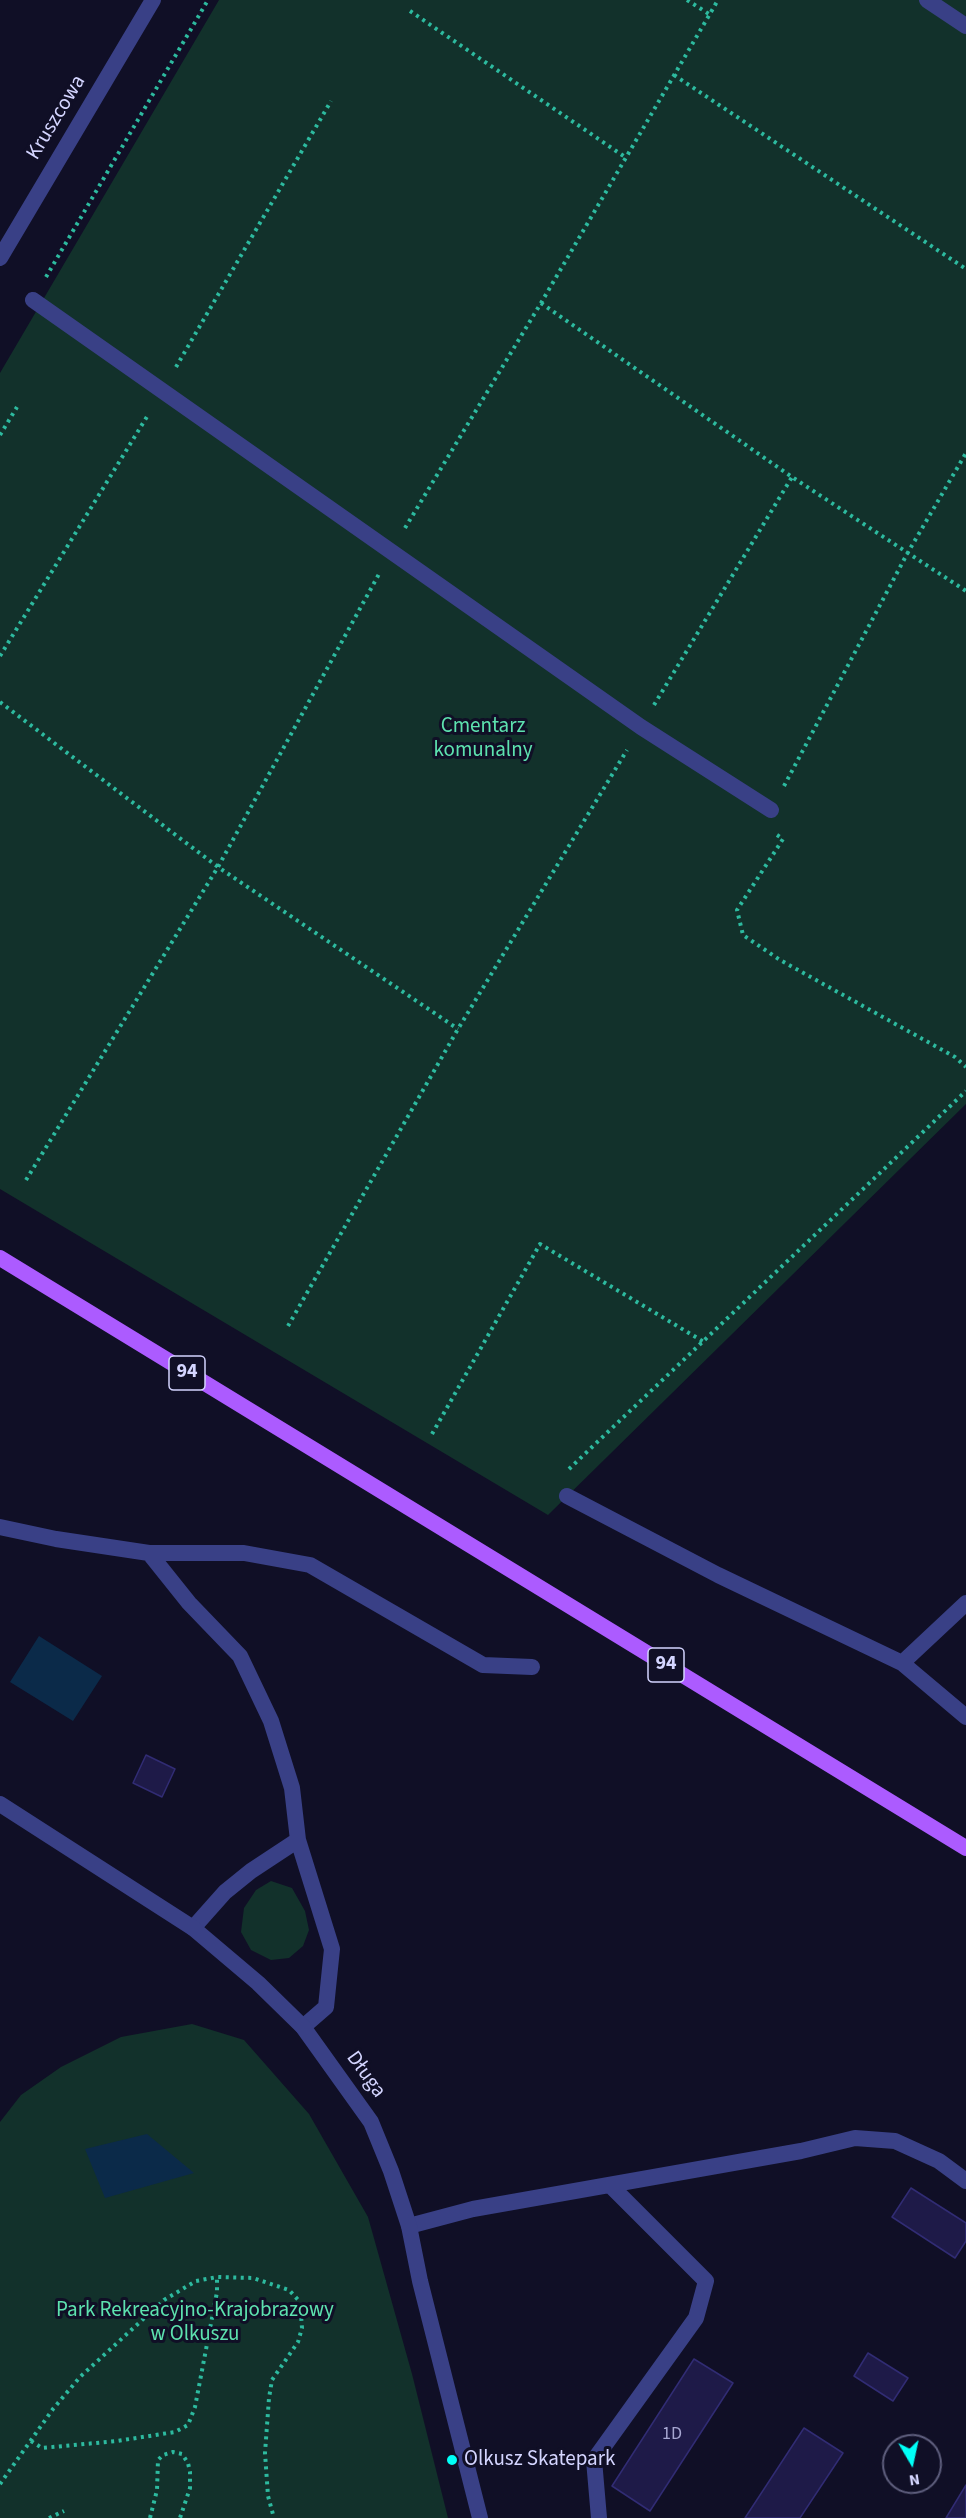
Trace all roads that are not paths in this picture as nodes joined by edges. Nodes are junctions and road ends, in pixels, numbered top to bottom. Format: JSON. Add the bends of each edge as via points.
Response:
{"nodes":[{"id":1,"x":153,"y":0,"type":"edge"},
{"id":2,"x":927,"y":0,"type":"edge"},
{"id":3,"x":966,"y":26,"type":"edge"},
{"id":4,"x":0,"y":258,"type":"edge"},
{"id":5,"x":33,"y":300,"type":"road end"},
{"id":6,"x":771,"y":810,"type":"road end"},
{"id":7,"x":0,"y":1258,"type":"edge"},
{"id":8,"x":567,"y":1496,"type":"road end"},
{"id":9,"x":0,"y":1527,"type":"edge"},
{"id":10,"x":149,"y":1553,"type":"junction"},
{"id":11,"x":966,"y":1603,"type":"edge"},
{"id":12,"x":902,"y":1663,"type":"junction"},
{"id":13,"x":532,"y":1667,"type":"dead end"},
{"id":14,"x":966,"y":1717,"type":"edge"},
{"id":15,"x":0,"y":1804,"type":"edge"},
{"id":16,"x":297,"y":1840,"type":"junction"},
{"id":17,"x":966,"y":1848,"type":"edge"},
{"id":18,"x":193,"y":1928,"type":"junction"},
{"id":19,"x":303,"y":2027,"type":"junction"},
{"id":20,"x":966,"y":2181,"type":"edge"},
{"id":21,"x":610,"y":2185,"type":"junction"},
{"id":22,"x":409,"y":2226,"type":"junction"},
{"id":23,"x":480,"y":2518,"type":"edge"},
{"id":24,"x":599,"y":2518,"type":"edge"}],
"edges":[{"from":1,"to":4,"type":"street","name":"Kruszcowa"},
{"from":2,"to":3,"type":"street"},
{"from":5,"to":6,"type":"street","via":[[641,727]]},
{"from":7,"to":17,"type":"main road","number":"94"},
{"from":8,"to":12,"type":"street","via":[[718,1575]]},
{"from":9,"to":10,"type":"street"},
{"from":10,"to":13,"type":"street","via":[[244,1553],[310,1565],[483,1665]]},
{"from":10,"to":16,"type":"street","via":[[189,1603],[240,1656],[271,1721],[289,1777]]},
{"from":11,"to":12,"type":"street"},
{"from":12,"to":14,"type":"street"},
{"from":15,"to":18,"type":"street","name":"Długa"},
{"from":16,"to":18,"type":"street","via":[[234,1885]]},
{"from":16,"to":19,"type":"street","via":[[332,1949],[326,2007]]},
{"from":18,"to":19,"type":"street","name":"Długa"},
{"from":19,"to":22,"type":"street","name":"Długa","via":[[371,2122]]},
{"from":20,"to":21,"type":"street","via":[[939,2161],[895,2141],[855,2138]]},
{"from":21,"to":22,"type":"street","via":[[473,2209]]},
{"from":21,"to":24,"type":"street","via":[[706,2281],[696,2318],[594,2460]]},
{"from":22,"to":23,"type":"street","name":"Długa"}]}
